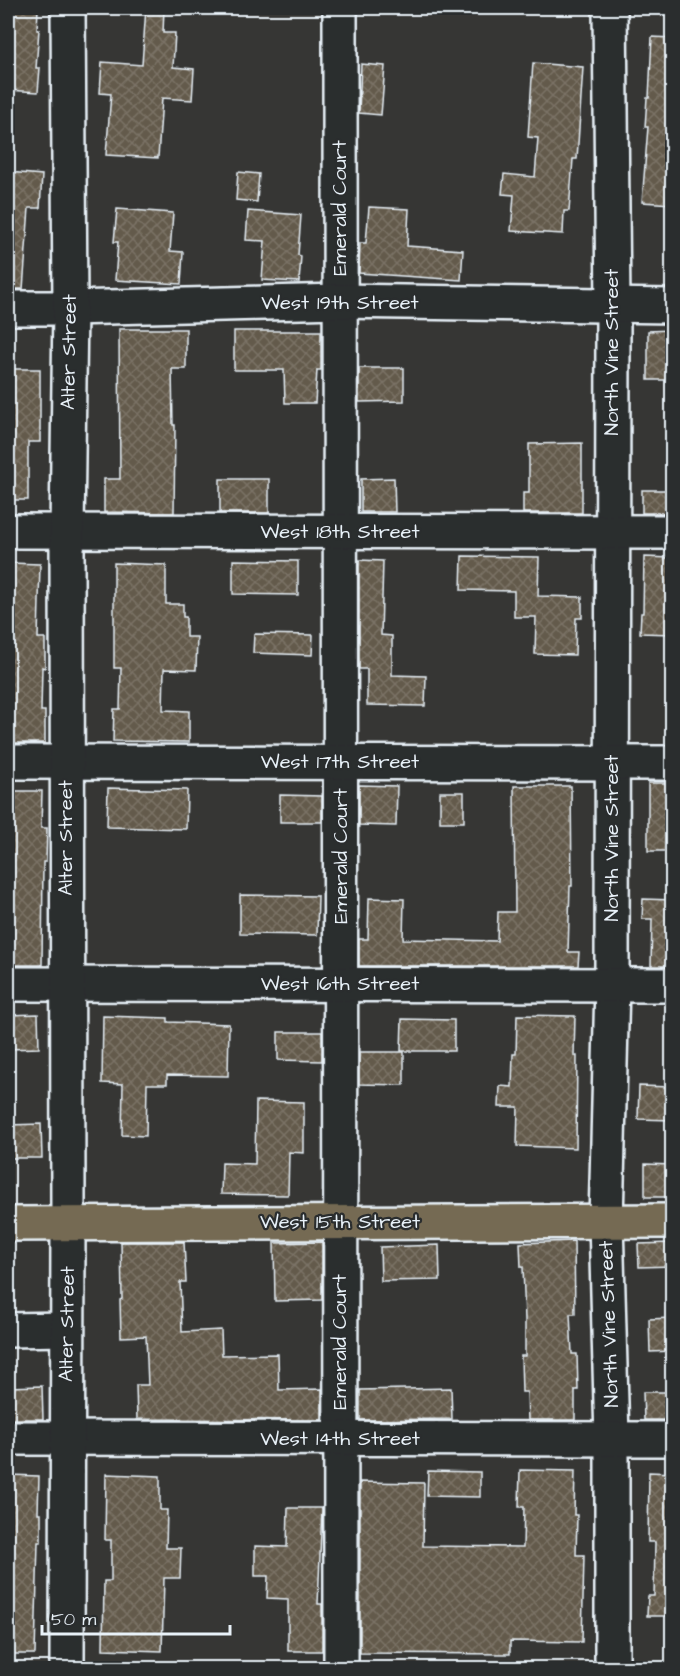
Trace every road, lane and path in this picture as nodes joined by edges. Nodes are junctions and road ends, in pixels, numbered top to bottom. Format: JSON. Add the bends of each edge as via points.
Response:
{"nodes":[{"id":1,"x":68,"y":8,"type":"edge"},
{"id":2,"x":340,"y":8,"type":"edge"},
{"id":3,"x":609,"y":8,"type":"edge"},
{"id":4,"x":339,"y":301,"type":"junction"},
{"id":5,"x":613,"y":306,"type":"junction"},
{"id":6,"x":672,"y":306,"type":"edge"},
{"id":7,"x":8,"y":308,"type":"edge"},
{"id":8,"x":70,"y":308,"type":"junction"},
{"id":9,"x":8,"y":531,"type":"edge"},
{"id":10,"x":67,"y":531,"type":"junction"},
{"id":11,"x":340,"y":532,"type":"junction"},
{"id":12,"x":612,"y":532,"type":"junction"},
{"id":13,"x":672,"y":532,"type":"edge"},
{"id":14,"x":8,"y":762,"type":"edge"},
{"id":15,"x":66,"y":762,"type":"junction"},
{"id":16,"x":341,"y":762,"type":"junction"},
{"id":17,"x":612,"y":763,"type":"junction"},
{"id":18,"x":672,"y":763,"type":"edge"},
{"id":19,"x":8,"y":984,"type":"edge"},
{"id":20,"x":67,"y":984,"type":"junction"},
{"id":21,"x":340,"y":984,"type":"junction"},
{"id":22,"x":612,"y":985,"type":"junction"},
{"id":23,"x":672,"y":985,"type":"edge"},
{"id":24,"x":606,"y":1221,"type":"junction"},
{"id":25,"x":672,"y":1221,"type":"edge"},
{"id":26,"x":68,"y":1222,"type":"junction"},
{"id":27,"x":340,"y":1222,"type":"junction"},
{"id":28,"x":8,"y":1224,"type":"edge"},
{"id":29,"x":67,"y":1329,"type":"junction"},
{"id":30,"x":8,"y":1330,"type":"edge"},
{"id":31,"x":8,"y":1438,"type":"edge"},
{"id":32,"x":66,"y":1438,"type":"junction"},
{"id":33,"x":341,"y":1439,"type":"junction"},
{"id":34,"x":612,"y":1439,"type":"junction"},
{"id":35,"x":672,"y":1439,"type":"edge"},
{"id":36,"x":67,"y":1668,"type":"edge"},
{"id":37,"x":340,"y":1668,"type":"edge"},
{"id":38,"x":612,"y":1668,"type":"edge"}],
"edges":[{"from":1,"to":8,"type":"street","name":"Alter Street"},
{"from":2,"to":4,"type":"street","name":"Emerald Court"},
{"from":3,"to":5,"type":"street","name":"North Vine Street"},
{"from":4,"to":5,"type":"street","name":"West 19th Street"},
{"from":4,"to":8,"type":"street","name":"West 19th Street"},
{"from":4,"to":11,"type":"street","name":"Emerald Court"},
{"from":5,"to":6,"type":"street","name":"West 19th Street"},
{"from":5,"to":12,"type":"street","name":"North Vine Street"},
{"from":7,"to":8,"type":"street","name":"West 19th Street"},
{"from":8,"to":10,"type":"street","name":"Alter Street"},
{"from":9,"to":10,"type":"street","name":"West 18th Street"},
{"from":10,"to":11,"type":"street","name":"West 18th Street"},
{"from":10,"to":15,"type":"street","name":"Alter Street"},
{"from":11,"to":12,"type":"street","name":"West 18th Street"},
{"from":11,"to":16,"type":"street","name":"Emerald Court"},
{"from":12,"to":13,"type":"street","name":"West 18th Street"},
{"from":12,"to":17,"type":"street","name":"North Vine Street"},
{"from":14,"to":15,"type":"street","name":"West 17th Street"},
{"from":15,"to":16,"type":"street","name":"West 17th Street"},
{"from":15,"to":20,"type":"street","name":"Alter Street"},
{"from":16,"to":17,"type":"street","name":"West 17th Street"},
{"from":16,"to":21,"type":"street","name":"Emerald Court"},
{"from":17,"to":18,"type":"street","name":"West 17th Street"},
{"from":17,"to":22,"type":"street","name":"North Vine Street"},
{"from":19,"to":20,"type":"street","name":"West 16th Street"},
{"from":20,"to":21,"type":"street","name":"West 16th Street"},
{"from":20,"to":26,"type":"street","name":"Alter Street"},
{"from":21,"to":22,"type":"street","name":"West 16th Street"},
{"from":21,"to":27,"type":"street","name":"Emerald Court"},
{"from":22,"to":23,"type":"street","name":"West 16th Street"},
{"from":22,"to":24,"type":"street","name":"North Vine Street"},
{"from":24,"to":25,"type":"main road","name":"West 15th Street"},
{"from":24,"to":27,"type":"main road","name":"West 15th Street"},
{"from":24,"to":34,"type":"street","name":"North Vine Street"},
{"from":26,"to":27,"type":"main road","name":"West 15th Street"},
{"from":26,"to":28,"type":"main road","name":"West 15th Street"},
{"from":26,"to":29,"type":"street","name":"Alter Street"},
{"from":27,"to":33,"type":"street","name":"Emerald Court"},
{"from":29,"to":30,"type":"street"},
{"from":29,"to":32,"type":"street","name":"Alter Street"},
{"from":31,"to":32,"type":"street","name":"West 14th Street"},
{"from":32,"to":33,"type":"street","name":"West 14th Street"},
{"from":32,"to":36,"type":"street","name":"Alter Street"},
{"from":33,"to":34,"type":"street","name":"West 14th Street"},
{"from":33,"to":37,"type":"street","name":"Emerald Court"},
{"from":34,"to":35,"type":"street","name":"West 14th Street"},
{"from":34,"to":38,"type":"street","name":"North Vine Street"}]}
